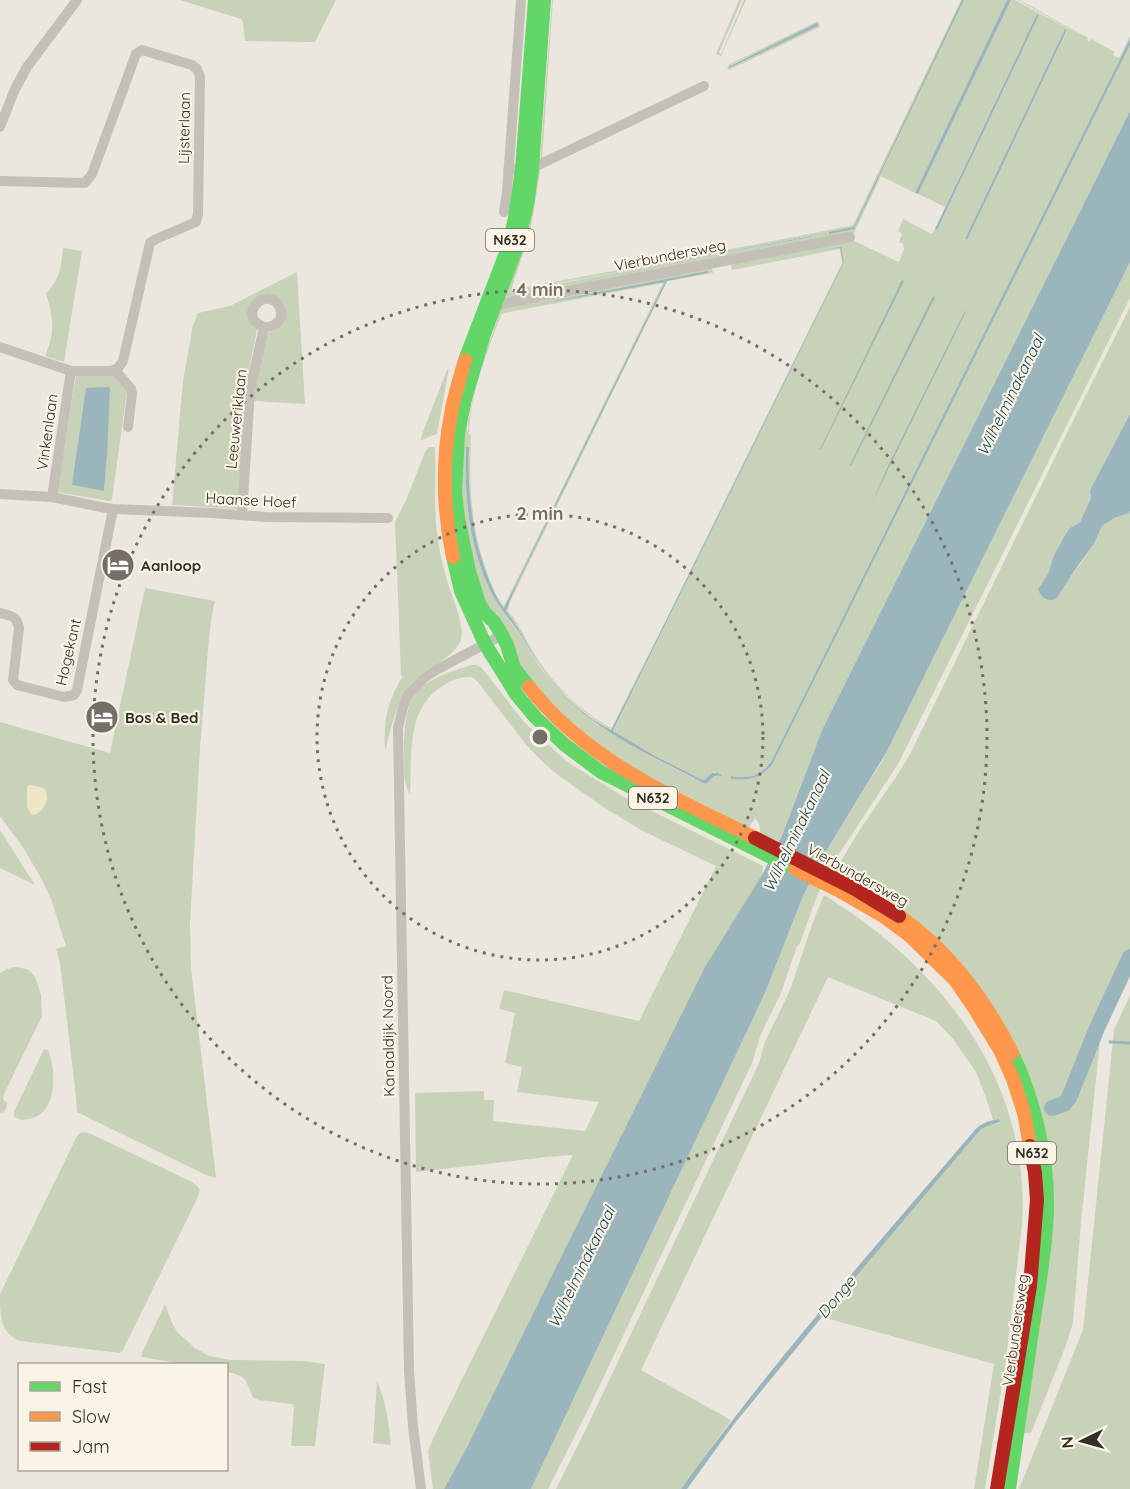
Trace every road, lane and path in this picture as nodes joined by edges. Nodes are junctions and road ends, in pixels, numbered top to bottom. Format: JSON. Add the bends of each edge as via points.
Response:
{"nodes":[{"id":1,"x":77,"y":0,"type":"edge"},
{"id":2,"x":520,"y":0,"type":"edge"},
{"id":3,"x":535,"y":0,"type":"edge"},
{"id":4,"x":544,"y":0,"type":"edge"},
{"id":5,"x":704,"y":86,"type":"dead end"},
{"id":6,"x":0,"y":127,"type":"edge"},
{"id":7,"x":521,"y":169,"type":"junction"},
{"id":8,"x":0,"y":182,"type":"edge"},
{"id":9,"x":504,"y":212,"type":"dead end"},
{"id":10,"x":850,"y":237,"type":"dead end"},
{"id":11,"x":490,"y":307,"type":"junction"},
{"id":12,"x":264,"y":327,"type":"dead end"},
{"id":13,"x":0,"y":347,"type":"edge"},
{"id":14,"x":115,"y":370,"type":"junction"},
{"id":15,"x":71,"y":371,"type":"junction"},
{"id":16,"x":128,"y":427,"type":"dead end"},
{"id":17,"x":0,"y":494,"type":"edge"},
{"id":18,"x":52,"y":497,"type":"junction"},
{"id":19,"x":112,"y":509,"type":"junction"},
{"id":20,"x":242,"y":515,"type":"junction"},
{"id":21,"x":388,"y":518,"type":"dead end"},
{"id":22,"x":0,"y":613,"type":"edge"},
{"id":23,"x":502,"y":635,"type":"junction"},
{"id":24,"x":485,"y":644,"type":"junction"},
{"id":25,"x":747,"y":840,"type":"junction"},
{"id":26,"x":1011,"y":1442,"type":"junction"},
{"id":27,"x":421,"y":1489,"type":"edge"},
{"id":28,"x":997,"y":1489,"type":"edge"},
{"id":29,"x":1009,"y":1489,"type":"edge"}],
"edges":[{"from":1,"to":6,"type":"street","via":[[27,67]]},
{"from":2,"to":7,"type":"street","name":"Vierbundersweg"},
{"from":3,"to":7,"type":"main road","name":"Vierbundersweg","number":"N632"},
{"from":4,"to":7,"type":"main road","name":"Vierbundersweg"},
{"from":5,"to":7,"type":"street"},
{"from":7,"to":9,"type":"street","name":"Vierbundersweg"},
{"from":7,"to":11,"type":"main road","name":"Vierbundersweg","number":"N632","via":[[508,248]]},
{"from":8,"to":14,"type":"street","name":"Lijsterlaan","via":[[86,183],[136,54],[142,50],[197,69],[200,76],[196,222],[150,243],[123,361]]},
{"from":10,"to":11,"type":"street","name":"Vierbundersweg"},
{"from":11,"to":23,"type":"main road","name":"Vierbundersweg","via":[[458,433],[455,492],[462,540],[479,603]]},
{"from":11,"to":24,"type":"main road","name":"Vierbundersweg","number":"N632","via":[[465,358],[451,411],[445,482],[450,542],[461,591]]},
{"from":12,"to":20,"type":"street","name":"Leeuweriklaan","via":[[250,391]]},
{"from":13,"to":15,"type":"street"},
{"from":14,"to":15,"type":"street"},
{"from":14,"to":16,"type":"street","via":[[131,389]]},
{"from":15,"to":18,"type":"street","name":"Vinkenlaan"},
{"from":17,"to":18,"type":"street","name":"Haanse Hoef"},
{"from":18,"to":19,"type":"street","name":"Haanse Hoef"},
{"from":19,"to":20,"type":"street","name":"Haanse Hoef"},
{"from":19,"to":22,"type":"street","name":"Hogekant","via":[[74,695],[64,697],[17,685],[13,680],[18,621]]},
{"from":20,"to":21,"type":"street","name":"Haanse Hoef"},
{"from":23,"to":24,"type":"street","name":"Kanaaldijk Noord"},
{"from":23,"to":25,"type":"main road","name":"Vierbundersweg","via":[[514,668],[569,730],[605,758]]},
{"from":24,"to":25,"type":"main road","name":"Vierbundersweg","number":"N632","via":[[536,718],[601,772]]},
{"from":24,"to":27,"type":"street","name":"Kanaaldijk Noord","via":[[416,685],[408,695],[398,728],[409,1370]]},
{"from":25,"to":26,"type":"main road","name":"Vierbundersweg","number":"N632","via":[[840,886],[910,936],[955,980],[1000,1050],[1024,1113],[1035,1173],[1036,1222]]},
{"from":26,"to":28,"type":"main road","name":"Vierbundersweg","number":"N632"},
{"from":26,"to":29,"type":"main road","name":"Vierbundersweg"}]}
